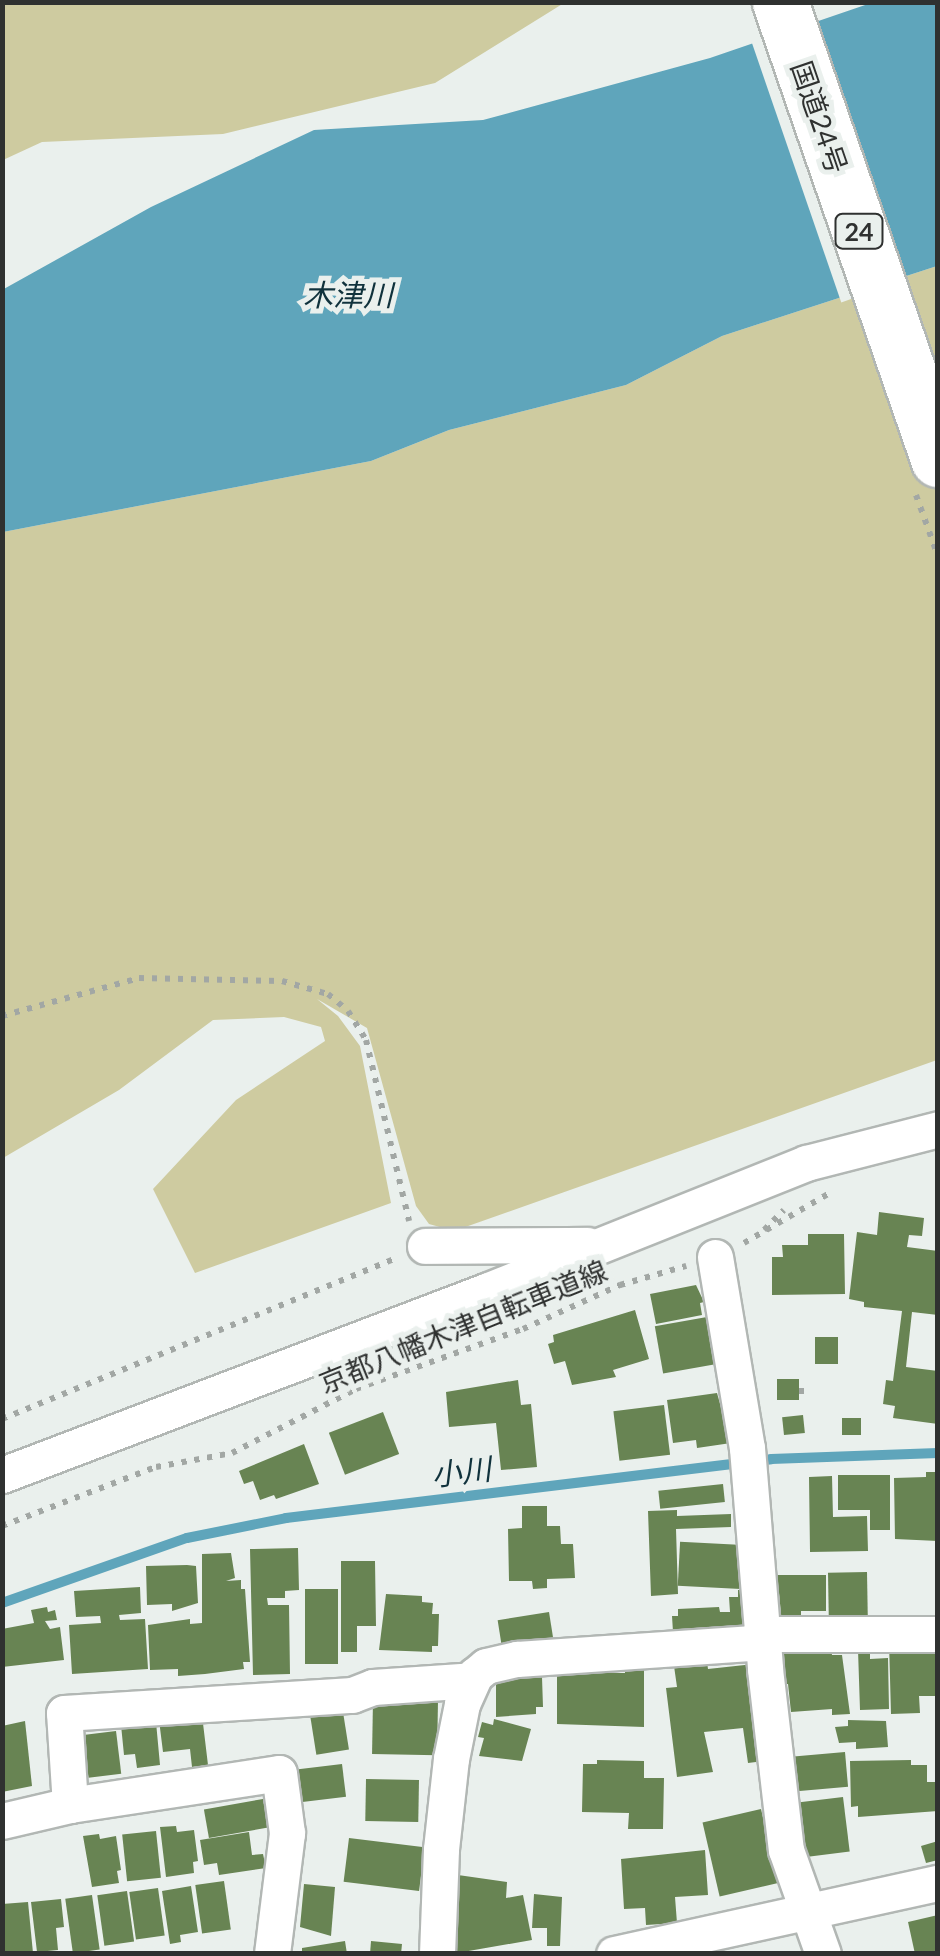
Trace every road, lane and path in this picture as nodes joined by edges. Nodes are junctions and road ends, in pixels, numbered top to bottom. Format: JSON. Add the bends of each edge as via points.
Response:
{"nodes":[{"id":1,"x":780,"y":2,"type":"edge"},
{"id":2,"x":938,"y":459,"type":"edge"},
{"id":3,"x":2,"y":1016,"type":"edge"},
{"id":4,"x":938,"y":1129,"type":"edge"},
{"id":5,"x":844,"y":1184,"type":"dead end"},
{"id":6,"x":603,"y":1245,"type":"junction"},
{"id":7,"x":426,"y":1246,"type":"junction"},
{"id":8,"x":715,"y":1257,"type":"junction"},
{"id":9,"x":799,"y":1391,"type":"dead end"},
{"id":10,"x":812,"y":1391,"type":"dead end"},
{"id":11,"x":2,"y":1419,"type":"edge"},
{"id":12,"x":2,"y":1475,"type":"edge"},
{"id":13,"x":2,"y":1526,"type":"edge"},
{"id":14,"x":938,"y":1634,"type":"edge"},
{"id":15,"x":764,"y":1639,"type":"junction"},
{"id":16,"x":472,"y":1680,"type":"junction"},
{"id":17,"x":70,"y":1805,"type":"junction"},
{"id":18,"x":2,"y":1821,"type":"edge"},
{"id":19,"x":938,"y":1883,"type":"edge"},
{"id":20,"x":806,"y":1914,"type":"junction"},
{"id":21,"x":272,"y":1954,"type":"edge"},
{"id":22,"x":436,"y":1954,"type":"edge"},
{"id":23,"x":614,"y":1954,"type":"edge"},
{"id":24,"x":823,"y":1954,"type":"edge"}],
"edges":[{"from":1,"to":2,"type":"highway","name":"国道24号","number":"24"},
{"from":3,"to":7,"type":"path","via":[[139,978],[282,981],[328,994],[366,1040],[409,1223]]},
{"from":4,"to":6,"type":"street","via":[[806,1163]]},
{"from":5,"to":8,"type":"path","name":"京都八幡木津自転車道線"},
{"from":6,"to":7,"type":"street"},
{"from":6,"to":12,"type":"street"},
{"from":7,"to":11,"type":"path"},
{"from":8,"to":13,"type":"path","name":"京都八幡木津自転車道線","via":[[620,1285],[523,1329],[356,1389],[232,1453],[156,1467]]},
{"from":8,"to":15,"type":"street","via":[[746,1448]]},
{"from":9,"to":10,"type":"path"},
{"from":14,"to":15,"type":"street"},
{"from":15,"to":16,"type":"street","via":[[517,1658],[486,1666]]},
{"from":15,"to":20,"type":"street","via":[[786,1850]]},
{"from":16,"to":17,"type":"street","via":[[373,1687],[352,1695],[64,1713]]},
{"from":16,"to":22,"type":"street","via":[[452,1758]]},
{"from":17,"to":18,"type":"street"},
{"from":17,"to":21,"type":"street","via":[[279,1773],[287,1833]]},
{"from":19,"to":20,"type":"street"},
{"from":20,"to":23,"type":"street"},
{"from":20,"to":24,"type":"street"}]}
